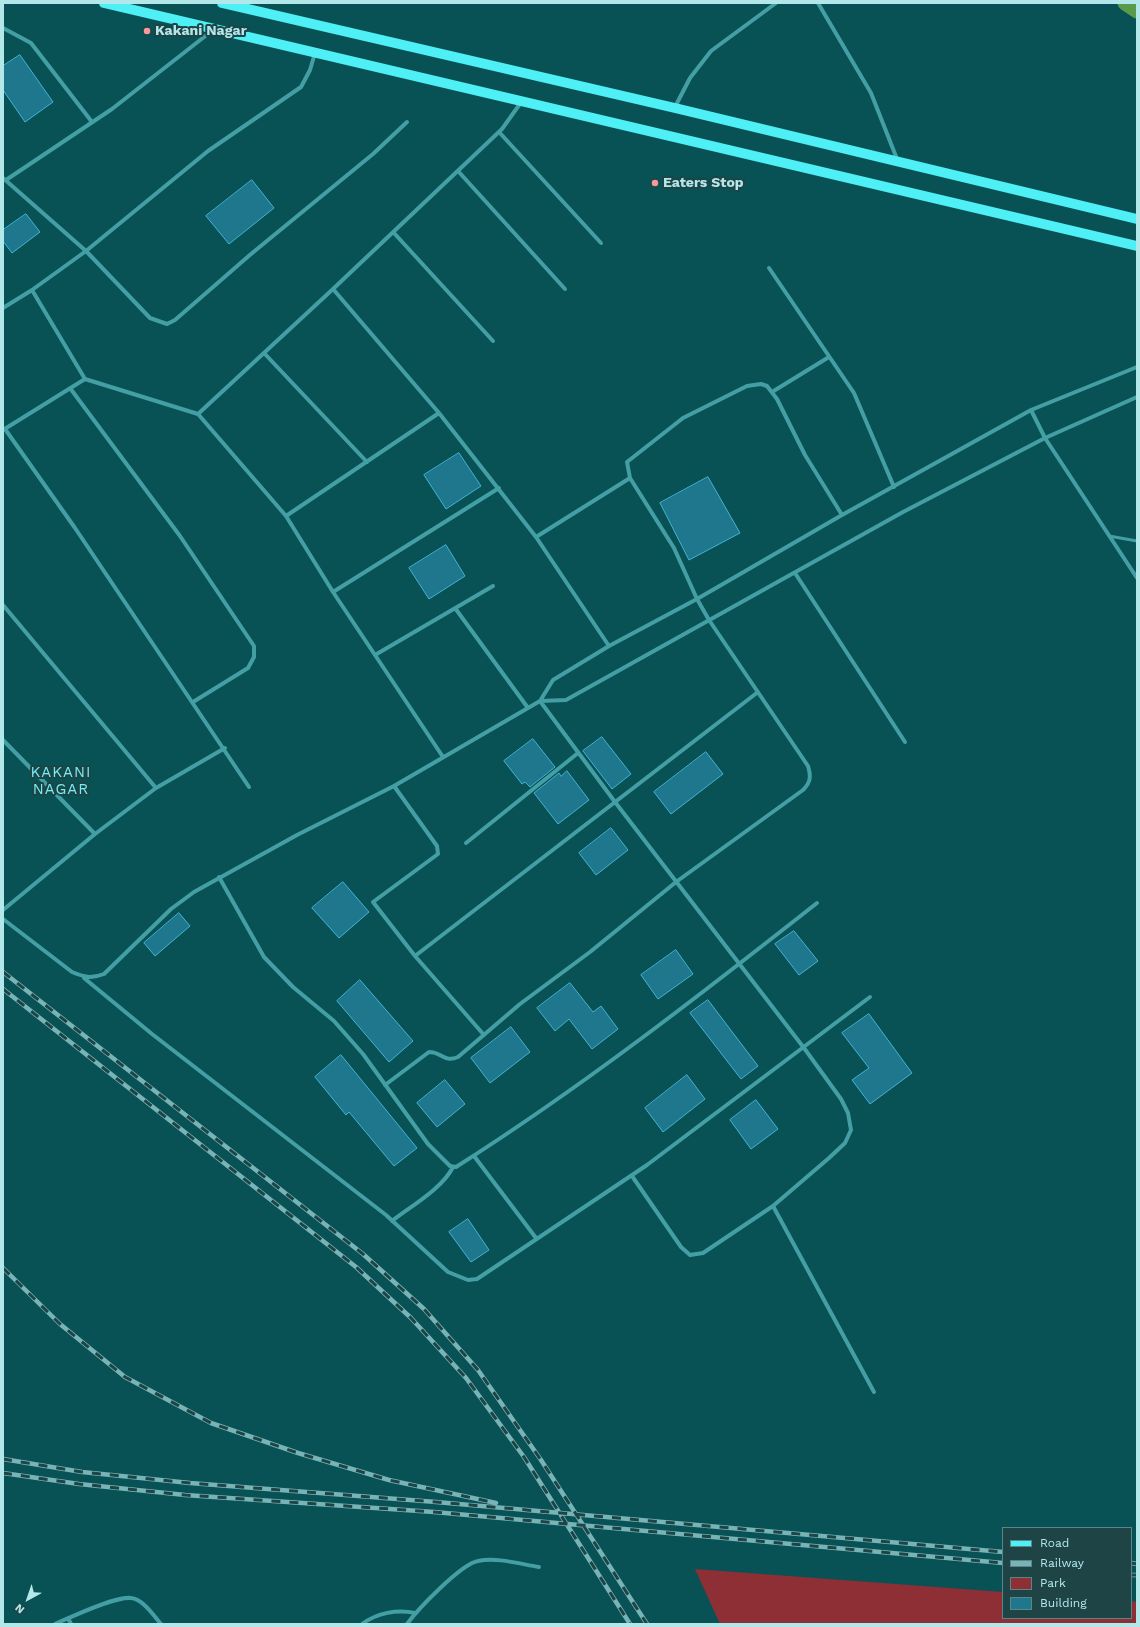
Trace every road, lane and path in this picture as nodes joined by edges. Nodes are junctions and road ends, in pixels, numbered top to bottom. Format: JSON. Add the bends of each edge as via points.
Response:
{"nodes":[{"id":1,"x":104,"y":3,"type":"edge"},
{"id":2,"x":222,"y":3,"type":"edge"},
{"id":3,"x":776,"y":3,"type":"edge"},
{"id":4,"x":818,"y":3,"type":"edge"},
{"id":5,"x":3,"y":28,"type":"edge"},
{"id":6,"x":215,"y":29,"type":"junction"},
{"id":7,"x":315,"y":53,"type":"junction"},
{"id":8,"x":522,"y":101,"type":"junction"},
{"id":9,"x":675,"y":108,"type":"junction"},
{"id":10,"x":92,"y":122,"type":"junction"},
{"id":11,"x":407,"y":122,"type":"dead end"},
{"id":12,"x":499,"y":132,"type":"junction"},
{"id":13,"x":898,"y":162,"type":"junction"},
{"id":14,"x":458,"y":171,"type":"junction"},
{"id":15,"x":4,"y":179,"type":"edge"},
{"id":16,"x":1137,"y":219,"type":"edge"},
{"id":17,"x":394,"y":233,"type":"junction"},
{"id":18,"x":601,"y":243,"type":"dead end"},
{"id":19,"x":1137,"y":246,"type":"edge"},
{"id":20,"x":86,"y":251,"type":"junction"},
{"id":21,"x":769,"y":268,"type":"dead end"},
{"id":22,"x":333,"y":289,"type":"junction"},
{"id":23,"x":565,"y":289,"type":"dead end"},
{"id":24,"x":32,"y":290,"type":"junction"},
{"id":25,"x":3,"y":308,"type":"edge"},
{"id":26,"x":493,"y":341,"type":"dead end"},
{"id":27,"x":264,"y":353,"type":"junction"},
{"id":28,"x":829,"y":357,"type":"junction"},
{"id":29,"x":1137,"y":367,"type":"edge"},
{"id":30,"x":85,"y":379,"type":"junction"},
{"id":31,"x":70,"y":388,"type":"junction"},
{"id":32,"x":772,"y":392,"type":"junction"},
{"id":33,"x":1137,"y":397,"type":"edge"},
{"id":34,"x":1031,"y":410,"type":"junction"},
{"id":35,"x":439,"y":413,"type":"junction"},
{"id":36,"x":198,"y":414,"type":"junction"},
{"id":37,"x":4,"y":429,"type":"edge"},
{"id":38,"x":1045,"y":438,"type":"junction"},
{"id":39,"x":367,"y":462,"type":"junction"},
{"id":40,"x":630,"y":478,"type":"junction"},
{"id":41,"x":894,"y":487,"type":"junction"},
{"id":42,"x":499,"y":488,"type":"junction"},
{"id":43,"x":842,"y":515,"type":"junction"},
{"id":44,"x":286,"y":516,"type":"junction"},
{"id":45,"x":1109,"y":536,"type":"junction"},
{"id":46,"x":536,"y":537,"type":"junction"},
{"id":47,"x":1137,"y":541,"type":"edge"},
{"id":48,"x":795,"y":573,"type":"junction"},
{"id":49,"x":1137,"y":578,"type":"edge"},
{"id":50,"x":492,"y":586,"type":"dead end"},
{"id":51,"x":333,"y":592,"type":"junction"},
{"id":52,"x":697,"y":599,"type":"junction"},
{"id":53,"x":3,"y":605,"type":"edge"},
{"id":54,"x":456,"y":608,"type":"junction"},
{"id":55,"x":709,"y":620,"type":"junction"},
{"id":56,"x":609,"y":646,"type":"junction"},
{"id":57,"x":375,"y":655,"type":"junction"},
{"id":58,"x":758,"y":692,"type":"junction"},
{"id":59,"x":540,"y":701,"type":"junction"},
{"id":60,"x":193,"y":702,"type":"junction"},
{"id":61,"x":528,"y":708,"type":"junction"},
{"id":62,"x":3,"y":740,"type":"edge"},
{"id":63,"x":905,"y":742,"type":"dead end"},
{"id":64,"x":225,"y":748,"type":"junction"},
{"id":65,"x":578,"y":753,"type":"junction"},
{"id":66,"x":443,"y":757,"type":"junction"},
{"id":67,"x":394,"y":786,"type":"junction"},
{"id":68,"x":249,"y":787,"type":"dead end"},
{"id":69,"x":156,"y":788,"type":"junction"},
{"id":70,"x":615,"y":802,"type":"junction"},
{"id":71,"x":95,"y":834,"type":"junction"},
{"id":72,"x":466,"y":843,"type":"dead end"},
{"id":73,"x":219,"y":877,"type":"junction"},
{"id":74,"x":676,"y":882,"type":"junction"},
{"id":75,"x":817,"y":903,"type":"dead end"},
{"id":76,"x":3,"y":910,"type":"edge"},
{"id":77,"x":3,"y":919,"type":"edge"},
{"id":78,"x":415,"y":956,"type":"junction"},
{"id":79,"x":739,"y":964,"type":"junction"},
{"id":80,"x":84,"y":978,"type":"junction"},
{"id":81,"x":870,"y":997,"type":"dead end"},
{"id":82,"x":484,"y":1035,"type":"junction"},
{"id":83,"x":804,"y":1048,"type":"junction"},
{"id":84,"x":385,"y":1085,"type":"junction"},
{"id":85,"x":474,"y":1156,"type":"junction"},
{"id":86,"x":453,"y":1167,"type":"junction"},
{"id":87,"x":632,"y":1176,"type":"junction"},
{"id":88,"x":772,"y":1206,"type":"junction"},
{"id":89,"x":392,"y":1221,"type":"junction"},
{"id":90,"x":536,"y":1238,"type":"junction"},
{"id":91,"x":874,"y":1392,"type":"dead end"},
{"id":92,"x":539,"y":1567,"type":"dead end"},
{"id":93,"x":415,"y":1613,"type":"junction"},
{"id":94,"x":68,"y":1618,"type":"junction"},
{"id":95,"x":55,"y":1624,"type":"edge"},
{"id":96,"x":71,"y":1624,"type":"edge"},
{"id":97,"x":161,"y":1624,"type":"edge"},
{"id":98,"x":362,"y":1624,"type":"edge"},
{"id":99,"x":407,"y":1624,"type":"edge"}],
"edges":[{"from":1,"to":6,"type":"main road"},
{"from":2,"to":9,"type":"main road"},
{"from":3,"to":9,"type":"street","via":[[711,51],[690,78]]},
{"from":4,"to":13,"type":"street","via":[[871,93]]},
{"from":5,"to":10,"type":"street","via":[[31,43]]},
{"from":6,"to":7,"type":"main road"},
{"from":6,"to":10,"type":"street"},
{"from":7,"to":8,"type":"main road"},
{"from":7,"to":20,"type":"street","via":[[301,87],[208,151]]},
{"from":8,"to":12,"type":"street"},
{"from":8,"to":19,"type":"main road"},
{"from":9,"to":13,"type":"main road"},
{"from":10,"to":15,"type":"street"},
{"from":11,"to":20,"type":"street","via":[[373,154],[251,254],[176,320],[167,324],[150,318]]},
{"from":12,"to":14,"type":"street"},
{"from":12,"to":18,"type":"street"},
{"from":13,"to":16,"type":"main road"},
{"from":14,"to":17,"type":"street"},
{"from":14,"to":23,"type":"street"},
{"from":15,"to":20,"type":"street"},
{"from":17,"to":22,"type":"street"},
{"from":17,"to":26,"type":"street"},
{"from":20,"to":24,"type":"street"},
{"from":21,"to":28,"type":"street"},
{"from":22,"to":27,"type":"street"},
{"from":22,"to":35,"type":"street"},
{"from":24,"to":25,"type":"street"},
{"from":24,"to":30,"type":"street"},
{"from":27,"to":36,"type":"street"},
{"from":27,"to":39,"type":"street"},
{"from":28,"to":32,"type":"street"},
{"from":28,"to":41,"type":"street","via":[[854,393]]},
{"from":29,"to":34,"type":"street"},
{"from":30,"to":31,"type":"street"},
{"from":30,"to":36,"type":"street"},
{"from":31,"to":37,"type":"street"},
{"from":31,"to":60,"type":"street","via":[[180,536],[254,646],[254,656],[248,668]]},
{"from":32,"to":40,"type":"street","via":[[761,384],[747,386],[683,418],[628,462]]},
{"from":32,"to":43,"type":"street","via":[[805,455]]},
{"from":33,"to":38,"type":"street"},
{"from":34,"to":38,"type":"street"},
{"from":34,"to":41,"type":"street"},
{"from":35,"to":39,"type":"street"},
{"from":35,"to":42,"type":"street"},
{"from":36,"to":44,"type":"street"},
{"from":37,"to":60,"type":"street"},
{"from":38,"to":45,"type":"street"},
{"from":38,"to":48,"type":"street","via":[[903,512]]},
{"from":39,"to":44,"type":"street"},
{"from":40,"to":46,"type":"street"},
{"from":40,"to":52,"type":"street","via":[[674,548]]},
{"from":41,"to":43,"type":"street"},
{"from":42,"to":46,"type":"street"},
{"from":42,"to":51,"type":"street"},
{"from":43,"to":52,"type":"street"},
{"from":44,"to":51,"type":"street"},
{"from":45,"to":47,"type":"lane"},
{"from":45,"to":49,"type":"street"},
{"from":46,"to":56,"type":"street"},
{"from":48,"to":55,"type":"street"},
{"from":48,"to":63,"type":"street"},
{"from":50,"to":54,"type":"street"},
{"from":51,"to":57,"type":"street"},
{"from":52,"to":55,"type":"street"},
{"from":52,"to":56,"type":"street"},
{"from":53,"to":69,"type":"street"},
{"from":54,"to":57,"type":"street"},
{"from":54,"to":61,"type":"street"},
{"from":55,"to":58,"type":"street"},
{"from":55,"to":59,"type":"street","via":[[566,700]]},
{"from":56,"to":59,"type":"street","via":[[553,680]]},
{"from":57,"to":66,"type":"street"},
{"from":58,"to":70,"type":"street"},
{"from":58,"to":74,"type":"street","via":[[808,766],[810,782],[803,790]]},
{"from":59,"to":61,"type":"street"},
{"from":59,"to":65,"type":"street"},
{"from":60,"to":64,"type":"street"},
{"from":61,"to":66,"type":"street"},
{"from":62,"to":71,"type":"street"},
{"from":64,"to":68,"type":"street"},
{"from":64,"to":69,"type":"street"},
{"from":65,"to":70,"type":"street"},
{"from":65,"to":72,"type":"street"},
{"from":66,"to":67,"type":"street"},
{"from":67,"to":73,"type":"street"},
{"from":67,"to":78,"type":"street","via":[[437,846],[438,854],[373,902]]},
{"from":69,"to":71,"type":"street"},
{"from":70,"to":74,"type":"street"},
{"from":70,"to":78,"type":"street"},
{"from":71,"to":76,"type":"street"},
{"from":73,"to":80,"type":"street","via":[[171,909],[104,974],[95,978]]},
{"from":73,"to":84,"type":"street","via":[[264,957],[293,987],[334,1021],[364,1054]]},
{"from":74,"to":79,"type":"street"},
{"from":74,"to":82,"type":"street"},
{"from":75,"to":79,"type":"street"},
{"from":77,"to":80,"type":"street","via":[[72,972]]},
{"from":78,"to":82,"type":"street"},
{"from":79,"to":83,"type":"street"},
{"from":79,"to":85,"type":"street","via":[[584,1081]]},
{"from":80,"to":89,"type":"street"},
{"from":81,"to":83,"type":"street"},
{"from":82,"to":84,"type":"street","via":[[452,1060],[429,1052]]},
{"from":83,"to":87,"type":"street"},
{"from":83,"to":88,"type":"street","via":[[841,1099],[848,1113],[851,1130],[844,1143],[830,1158]]},
{"from":84,"to":86,"type":"street","via":[[428,1144]]},
{"from":85,"to":86,"type":"street"},
{"from":85,"to":90,"type":"street"},
{"from":86,"to":89,"type":"street","via":[[439,1186]]},
{"from":87,"to":88,"type":"street","via":[[681,1247],[690,1255],[703,1253]]},
{"from":87,"to":90,"type":"street"},
{"from":88,"to":91,"type":"street"},
{"from":89,"to":90,"type":"street","via":[[448,1272],[468,1280],[477,1279]]},
{"from":92,"to":93,"type":"street","via":[[488,1560],[476,1561],[464,1568]]},
{"from":93,"to":98,"type":"street","via":[[396,1611],[370,1618]]},
{"from":93,"to":99,"type":"street"},
{"from":94,"to":95,"type":"street"},
{"from":94,"to":96,"type":"street"},
{"from":94,"to":97,"type":"street","via":[[95,1607],[132,1598],[140,1602]]}]}
